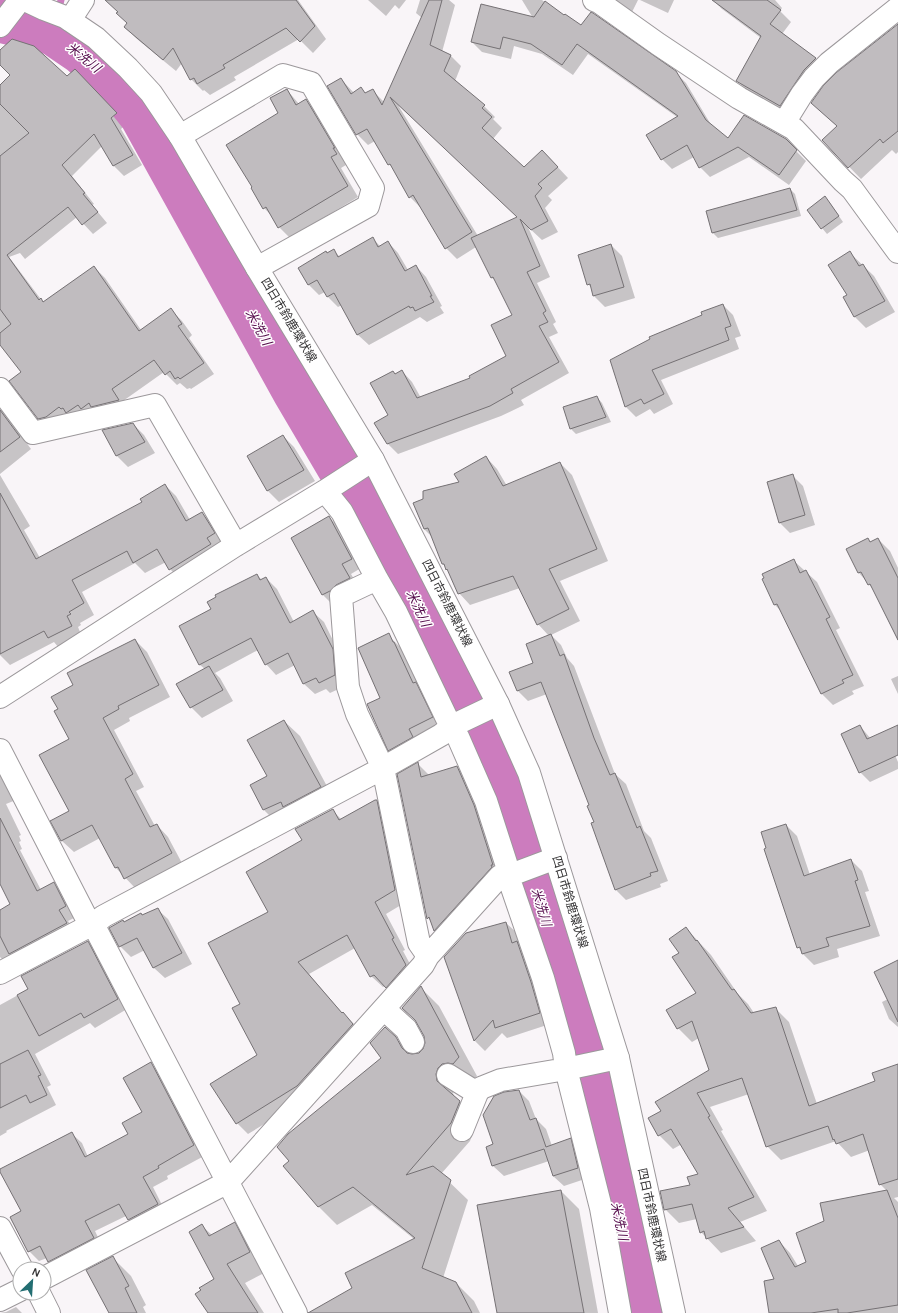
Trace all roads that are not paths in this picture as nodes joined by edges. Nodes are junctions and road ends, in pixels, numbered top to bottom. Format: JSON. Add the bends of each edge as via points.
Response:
{"nodes":[{"id":1,"x":20,"y":0,"type":"edge"},
{"id":2,"x":83,"y":0,"type":"edge"},
{"id":3,"x":594,"y":0,"type":"edge"},
{"id":4,"x":35,"y":5,"type":"edge"},
{"id":5,"x":898,"y":8,"type":"edge"},
{"id":6,"x":67,"y":18,"type":"junction"},
{"id":7,"x":0,"y":26,"type":"edge"},
{"id":8,"x":784,"y":123,"type":"junction"},
{"id":9,"x":180,"y":136,"type":"junction"},
{"id":10,"x":898,"y":252,"type":"edge"},
{"id":11,"x":257,"y":268,"type":"junction"},
{"id":12,"x":0,"y":389,"type":"edge"},
{"id":13,"x":368,"y":463,"type":"junction"},
{"id":14,"x":327,"y":489,"type":"junction"},
{"id":15,"x":236,"y":544,"type":"junction"},
{"id":16,"x":377,"y":579,"type":"junction"},
{"id":17,"x":0,"y":697,"type":"edge"},
{"id":18,"x":495,"y":706,"type":"junction"},
{"id":19,"x":452,"y":726,"type":"junction"},
{"id":20,"x":0,"y":750,"type":"edge"},
{"id":21,"x":383,"y":768,"type":"junction"},
{"id":22,"x":550,"y":861,"type":"junction"},
{"id":23,"x":509,"y":875,"type":"junction"},
{"id":24,"x":91,"y":924,"type":"junction"},
{"id":25,"x":428,"y":956,"type":"junction"},
{"id":26,"x":0,"y":973,"type":"edge"},
{"id":27,"x":384,"y":1009,"type":"junction"},
{"id":28,"x":413,"y":1042,"type":"dead end"},
{"id":29,"x":615,"y":1058,"type":"junction"},
{"id":30,"x":568,"y":1069,"type":"junction"},
{"id":31,"x":448,"y":1075,"type":"dead end"},
{"id":32,"x":477,"y":1093,"type":"junction"},
{"id":33,"x":462,"y":1130,"type":"dead end"},
{"id":34,"x":228,"y":1182,"type":"junction"},
{"id":35,"x":0,"y":1228,"type":"edge"},
{"id":36,"x":18,"y":1261,"type":"edge"},
{"id":37,"x":52,"y":1274,"type":"edge"},
{"id":38,"x":12,"y":1294,"type":"edge"},
{"id":39,"x":0,"y":1300,"type":"edge"},
{"id":40,"x":43,"y":1301,"type":"edge"},
{"id":41,"x":50,"y":1313,"type":"edge"},
{"id":42,"x":296,"y":1313,"type":"edge"},
{"id":43,"x":620,"y":1313,"type":"edge"},
{"id":44,"x":674,"y":1313,"type":"edge"}],
"edges":[{"from":1,"to":7,"type":"street"},
{"from":2,"to":6,"type":"street"},
{"from":3,"to":8,"type":"street","via":[[739,98]]},
{"from":4,"to":6,"type":"street","name":"四日市鈴鹿環状線"},
{"from":5,"to":8,"type":"street","via":[[814,78]]},
{"from":6,"to":9,"type":"street","name":"四日市鈴鹿環状線","via":[[96,38],[128,68],[150,93]]},
{"from":8,"to":10,"type":"street","via":[[794,129],[852,189]]},
{"from":9,"to":11,"type":"street","name":"四日市鈴鹿環状線"},
{"from":9,"to":11,"type":"street","via":[[283,75],[311,83],[369,181],[373,188],[368,206]]},
{"from":11,"to":13,"type":"street","name":"四日市鈴鹿環状線"},
{"from":12,"to":15,"type":"street","via":[[33,433],[155,405]]},
{"from":13,"to":14,"type":"street"},
{"from":13,"to":18,"type":"street","name":"四日市鈴鹿環状線"},
{"from":14,"to":15,"type":"street"},
{"from":14,"to":16,"type":"street"},
{"from":15,"to":17,"type":"street"},
{"from":16,"to":19,"type":"street"},
{"from":16,"to":21,"type":"street","via":[[341,596],[348,688],[357,714]]},
{"from":18,"to":19,"type":"street"},
{"from":18,"to":22,"type":"street","name":"四日市鈴鹿環状線","via":[[529,773]]},
{"from":19,"to":21,"type":"street"},
{"from":19,"to":23,"type":"street","via":[[486,801]]},
{"from":20,"to":24,"type":"street"},
{"from":21,"to":24,"type":"street"},
{"from":21,"to":25,"type":"street","via":[[419,943]]},
{"from":22,"to":23,"type":"street"},
{"from":22,"to":29,"type":"street","name":"四日市鈴鹿環状線"},
{"from":23,"to":25,"type":"street","via":[[500,876]]},
{"from":23,"to":30,"type":"street","via":[[543,978]]},
{"from":24,"to":26,"type":"street"},
{"from":24,"to":34,"type":"street"},
{"from":25,"to":27,"type":"street"},
{"from":27,"to":28,"type":"street","via":[[406,1029]]},
{"from":27,"to":34,"type":"street"},
{"from":29,"to":30,"type":"street"},
{"from":29,"to":44,"type":"street","name":"四日市鈴鹿環状線"},
{"from":30,"to":32,"type":"street","via":[[501,1080],[481,1088]]},
{"from":30,"to":43,"type":"street","via":[[601,1208]]},
{"from":31,"to":32,"type":"street"},
{"from":32,"to":33,"type":"street"},
{"from":34,"to":37,"type":"street"},
{"from":34,"to":42,"type":"street"},
{"from":35,"to":36,"type":"street"},
{"from":38,"to":39,"type":"street"},
{"from":40,"to":41,"type":"street"}]}
